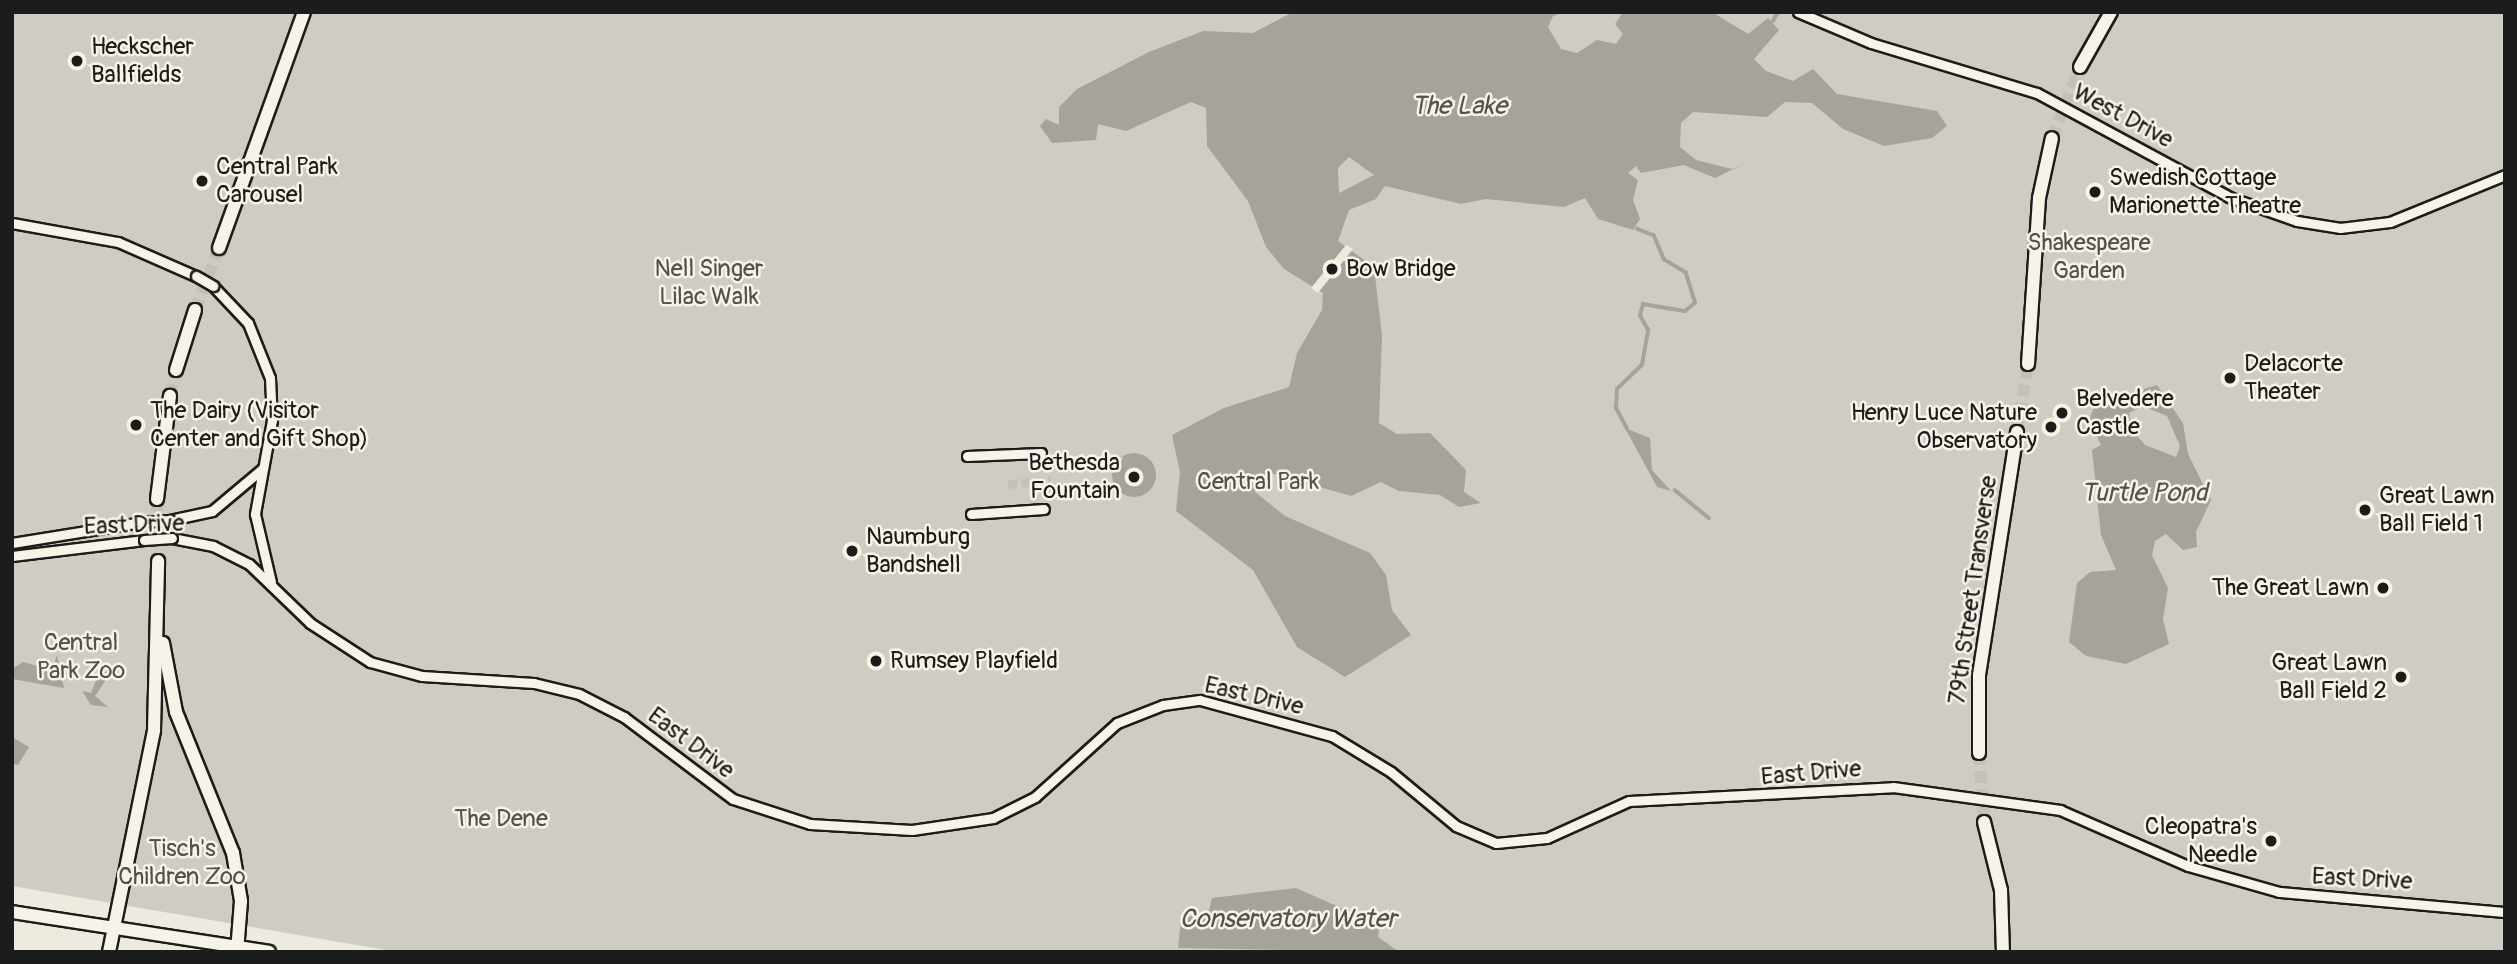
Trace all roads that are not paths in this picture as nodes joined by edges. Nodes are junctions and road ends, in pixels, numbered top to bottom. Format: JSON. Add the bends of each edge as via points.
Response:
{"nodes":[{"id":1,"x":304,"y":12,"type":"edge"},
{"id":2,"x":1798,"y":12,"type":"edge"},
{"id":3,"x":2111,"y":12,"type":"edge"},
{"id":4,"x":2080,"y":67,"type":"tunnel mouth"},
{"id":5,"x":2052,"y":138,"type":"tunnel mouth"},
{"id":6,"x":2505,"y":174,"type":"edge"},
{"id":7,"x":12,"y":223,"type":"edge"},
{"id":8,"x":219,"y":248,"type":"tunnel mouth"},
{"id":9,"x":195,"y":310,"type":"tunnel mouth"},
{"id":10,"x":2028,"y":364,"type":"tunnel mouth"},
{"id":11,"x":176,"y":370,"type":"tunnel mouth"},
{"id":12,"x":170,"y":396,"type":"tunnel mouth"},
{"id":13,"x":2017,"y":432,"type":"tunnel mouth"},
{"id":14,"x":1041,"y":453,"type":"dead end"},
{"id":15,"x":967,"y":456,"type":"dead end"},
{"id":16,"x":262,"y":468,"type":"junction"},
{"id":17,"x":157,"y":499,"type":"tunnel mouth"},
{"id":18,"x":1044,"y":509,"type":"dead end"},
{"id":19,"x":971,"y":514,"type":"dead end"},
{"id":20,"x":12,"y":543,"type":"edge"},
{"id":21,"x":12,"y":556,"type":"edge"},
{"id":22,"x":158,"y":561,"type":"tunnel mouth"},
{"id":23,"x":274,"y":586,"type":"junction"},
{"id":24,"x":158,"y":612,"type":"junction"},
{"id":25,"x":1979,"y":754,"type":"tunnel mouth"},
{"id":26,"x":1984,"y":822,"type":"tunnel mouth"},
{"id":27,"x":12,"y":912,"type":"edge"},
{"id":28,"x":2505,"y":912,"type":"edge"},
{"id":29,"x":113,"y":926,"type":"junction"},
{"id":30,"x":237,"y":949,"type":"edge"},
{"id":31,"x":109,"y":952,"type":"edge"},
{"id":32,"x":269,"y":952,"type":"edge"},
{"id":33,"x":2003,"y":952,"type":"edge"}],
"edges":[{"from":1,"to":8,"type":"main road"},
{"from":2,"to":6,"type":"street","name":"West Drive","via":[[1871,43],[2036,93],[2230,197],[2283,217],[2366,227],[2438,205]]},
{"from":3,"to":4,"type":"main road"},
{"from":5,"to":10,"type":"main road","via":[[2038,205]]},
{"from":7,"to":16,"type":"street","bridge":true,"via":[[108,240],[213,286],[248,323],[267,368],[272,409]]},
{"from":9,"to":11,"type":"main road"},
{"from":12,"to":17,"type":"main road"},
{"from":13,"to":25,"type":"main road","name":"79th Street Transverse","via":[[1979,675]]},
{"from":14,"to":15,"type":"street"},
{"from":16,"to":20,"type":"street","bridge":true,"via":[[212,511]]},
{"from":16,"to":23,"type":"street","via":[[256,533]]},
{"from":18,"to":19,"type":"street"},
{"from":21,"to":23,"type":"street","name":"East Drive","bridge":true,"via":[[172,538],[233,555]]},
{"from":22,"to":24,"type":"main road"},
{"from":23,"to":28,"type":"street","name":"East Drive","via":[[321,632],[393,670],[568,690],[624,717],[744,805],[799,823],[880,829],[954,827],[1008,813],[1046,787],[1102,732],[1150,709],[1200,700],[1342,741],[1457,826],[1496,843],[1547,838],[1620,803],[1893,788],[2060,810],[2189,866],[2279,892]]},
{"from":24,"to":29,"type":"main road","via":[[156,712]]},
{"from":24,"to":30,"type":"main road","via":[[173,700],[219,814],[238,878]]},
{"from":26,"to":33,"type":"main road","via":[[2001,890]]},
{"from":27,"to":29,"type":"main road"},
{"from":29,"to":30,"type":"main road"},
{"from":29,"to":31,"type":"main road"},
{"from":30,"to":32,"type":"main road"}]}
